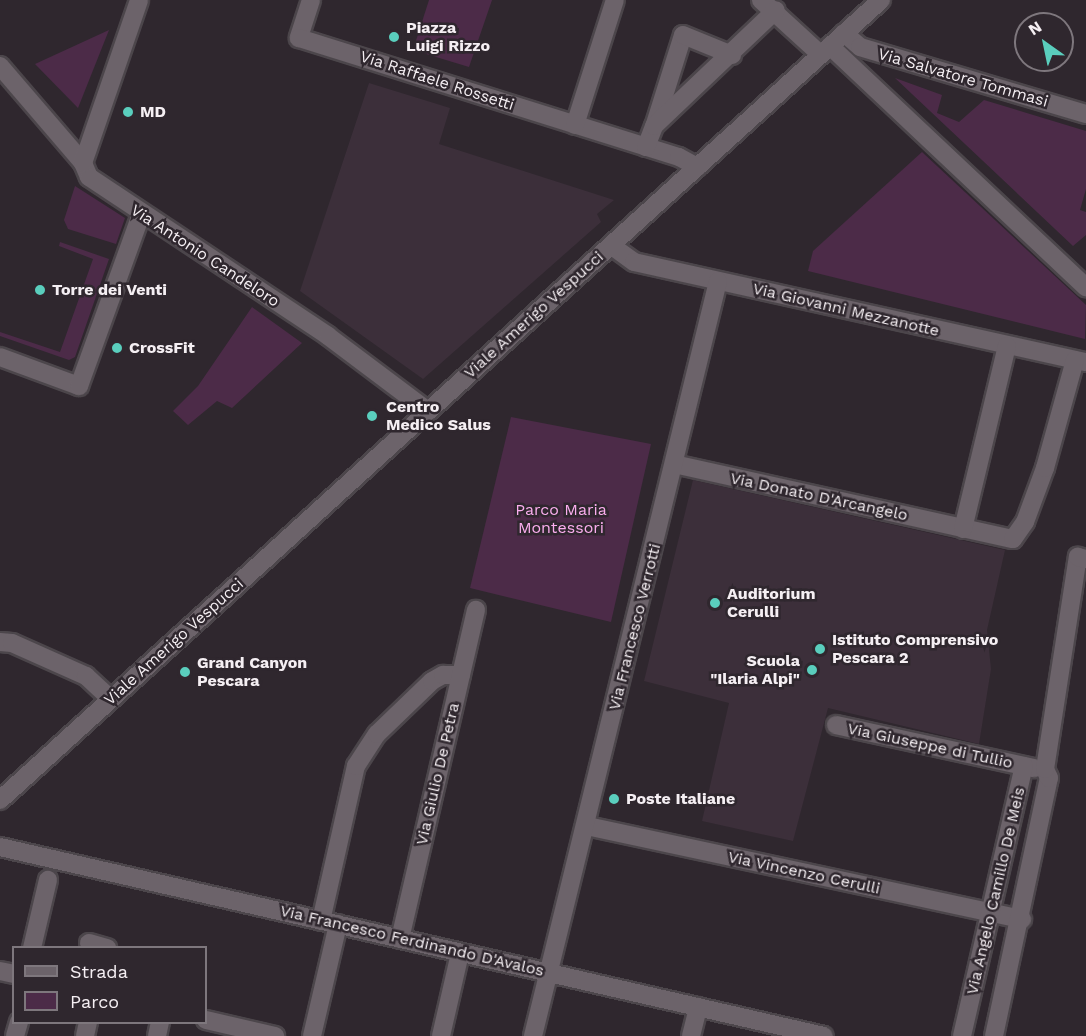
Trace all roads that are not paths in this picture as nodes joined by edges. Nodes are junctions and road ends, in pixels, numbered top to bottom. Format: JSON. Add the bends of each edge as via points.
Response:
{"nodes":[{"id":1,"x":139,"y":0,"type":"edge"},
{"id":2,"x":311,"y":0,"type":"edge"},
{"id":3,"x":615,"y":0,"type":"edge"},
{"id":4,"x":881,"y":0,"type":"edge"},
{"id":5,"x":769,"y":5,"type":"edge"},
{"id":6,"x":844,"y":33,"type":"junction"},
{"id":7,"x":825,"y":50,"type":"junction"},
{"id":8,"x":732,"y":55,"type":"junction"},
{"id":9,"x":3,"y":66,"type":"edge"},
{"id":10,"x":1086,"y":114,"type":"edge"},
{"id":11,"x":575,"y":125,"type":"junction"},
{"id":12,"x":654,"y":126,"type":"junction"},
{"id":13,"x":646,"y":147,"type":"junction"},
{"id":14,"x":83,"y":163,"type":"junction"},
{"id":15,"x":697,"y":167,"type":"junction"},
{"id":16,"x":141,"y":215,"type":"junction"},
{"id":17,"x":612,"y":246,"type":"junction"},
{"id":18,"x":718,"y":281,"type":"junction"},
{"id":19,"x":1086,"y":287,"type":"edge"},
{"id":20,"x":1007,"y":346,"type":"junction"},
{"id":21,"x":0,"y":357,"type":"edge"},
{"id":22,"x":1080,"y":361,"type":"edge"},
{"id":23,"x":428,"y":411,"type":"junction"},
{"id":24,"x":674,"y":464,"type":"junction"},
{"id":25,"x":963,"y":529,"type":"junction"},
{"id":26,"x":1086,"y":559,"type":"edge"},
{"id":27,"x":476,"y":610,"type":"dead end"},
{"id":28,"x":0,"y":642,"type":"edge"},
{"id":29,"x":461,"y":675,"type":"junction"},
{"id":30,"x":111,"y":699,"type":"junction"},
{"id":31,"x":836,"y":725,"type":"dead end"},
{"id":32,"x":1024,"y":766,"type":"junction"},
{"id":33,"x":1045,"y":770,"type":"junction"},
{"id":34,"x":0,"y":800,"type":"edge"},
{"id":35,"x":587,"y":826,"type":"junction"},
{"id":36,"x":0,"y":847,"type":"edge"},
{"id":37,"x":48,"y":880,"type":"dead end"},
{"id":38,"x":992,"y":914,"type":"junction"},
{"id":39,"x":1022,"y":918,"type":"junction"},
{"id":40,"x":329,"y":922,"type":"junction"},
{"id":41,"x":400,"y":939,"type":"junction"},
{"id":42,"x":32,"y":946,"type":"edge"},
{"id":43,"x":460,"y":953,"type":"junction"},
{"id":44,"x":550,"y":973,"type":"junction"},
{"id":45,"x":698,"y":1007,"type":"junction"},
{"id":46,"x":207,"y":1020,"type":"edge"},
{"id":47,"x":231,"y":1031,"type":"edge"},
{"id":48,"x":274,"y":1036,"type":"edge"},
{"id":49,"x":312,"y":1036,"type":"edge"},
{"id":50,"x":441,"y":1036,"type":"edge"},
{"id":51,"x":533,"y":1036,"type":"edge"},
{"id":52,"x":691,"y":1036,"type":"edge"},
{"id":53,"x":822,"y":1036,"type":"edge"},
{"id":54,"x":962,"y":1036,"type":"edge"},
{"id":55,"x":994,"y":1036,"type":"edge"}],
"edges":[{"from":1,"to":14,"type":"street"},
{"from":2,"to":11,"type":"street","name":"Via Raffaele Rossetti","via":[[299,38]]},
{"from":3,"to":11,"type":"street"},
{"from":4,"to":6,"type":"street","name":"Viale Amerigo Vespucci"},
{"from":5,"to":7,"type":"street"},
{"from":5,"to":8,"type":"street"},
{"from":6,"to":7,"type":"street","name":"Viale Amerigo Vespucci"},
{"from":6,"to":10,"type":"street","name":"Via Salvatore Tommasi","via":[[860,47]]},
{"from":7,"to":15,"type":"street","name":"Viale Amerigo Vespucci"},
{"from":7,"to":19,"type":"street"},
{"from":8,"to":12,"type":"street"},
{"from":8,"to":12,"type":"street","via":[[683,35]]},
{"from":9,"to":14,"type":"street","name":"Via Antonio Candeloro"},
{"from":11,"to":13,"type":"street","name":"Via Raffaele Rossetti"},
{"from":12,"to":13,"type":"street"},
{"from":13,"to":15,"type":"street","name":"Via Raffaele Rossetti"},
{"from":14,"to":16,"type":"street","name":"Via Antonio Candeloro","via":[[89,177]]},
{"from":15,"to":17,"type":"street","name":"Viale Amerigo Vespucci"},
{"from":16,"to":21,"type":"street","via":[[79,386]]},
{"from":16,"to":23,"type":"street","name":"Via Antonio Candeloro","via":[[328,336]]},
{"from":17,"to":18,"type":"street","name":"Via Giovanni Mezzanotte","via":[[634,262]]},
{"from":17,"to":23,"type":"street","name":"Viale Amerigo Vespucci"},
{"from":18,"to":20,"type":"street","name":"Via Giovanni Mezzanotte"},
{"from":18,"to":24,"type":"street","name":"Via Francesco Verrotti"},
{"from":20,"to":22,"type":"street","name":"Via Giovanni Mezzanotte"},
{"from":20,"to":25,"type":"street"},
{"from":22,"to":25,"type":"street","name":"Via Donato D'Arcangelo","via":[[1026,522],[1013,539]]},
{"from":23,"to":30,"type":"street","name":"Viale Amerigo Vespucci"},
{"from":24,"to":25,"type":"street","name":"Via Donato D'Arcangelo"},
{"from":24,"to":35,"type":"street","name":"Via Francesco Verrotti"},
{"from":26,"to":33,"type":"street","name":"Via Angelo Camillo De Meis","via":[[1078,557]]},
{"from":27,"to":29,"type":"street","name":"Via Giulio De Petra"},
{"from":28,"to":30,"type":"street","via":[[86,676]]},
{"from":29,"to":40,"type":"street","via":[[443,675],[432,681],[377,734],[356,766]]},
{"from":29,"to":41,"type":"street","name":"Via Giulio De Petra"},
{"from":30,"to":34,"type":"street","name":"Viale Amerigo Vespucci"},
{"from":31,"to":32,"type":"street","name":"Via Giuseppe di Tullio"},
{"from":32,"to":33,"type":"street","name":"Via Angelo Camillo De Meis"},
{"from":32,"to":38,"type":"street","name":"Via Angelo Camillo De Meis"},
{"from":33,"to":39,"type":"street","name":"Via Angelo Camillo De Meis","via":[[1049,778]]},
{"from":35,"to":38,"type":"street","name":"Via Vincenzo Cerulli"},
{"from":35,"to":44,"type":"street","name":"Via Francesco Verrotti"},
{"from":36,"to":40,"type":"street","name":"Via Francesco Ferdinando D'Avalos"},
{"from":37,"to":42,"type":"street"},
{"from":38,"to":39,"type":"street","name":"Via Vincenzo Cerulli"},
{"from":38,"to":54,"type":"street","name":"Via Angelo Camillo De Meis"},
{"from":39,"to":55,"type":"street","name":"Via Angelo Camillo De Meis"},
{"from":40,"to":41,"type":"street","name":"Via Francesco Ferdinando D'Avalos"},
{"from":40,"to":49,"type":"street"},
{"from":41,"to":43,"type":"street","name":"Via Francesco Ferdinando D'Avalos"},
{"from":43,"to":44,"type":"street","name":"Via Francesco Ferdinando D'Avalos"},
{"from":43,"to":50,"type":"street"},
{"from":44,"to":45,"type":"street","name":"Via Francesco Ferdinando D'Avalos"},
{"from":44,"to":51,"type":"street","name":"Via Francesco Verrotti"},
{"from":45,"to":52,"type":"street"},
{"from":45,"to":53,"type":"street","name":"Via Francesco Ferdinando D'Avalos"},
{"from":46,"to":47,"type":"street"},
{"from":47,"to":48,"type":"street"}]}
